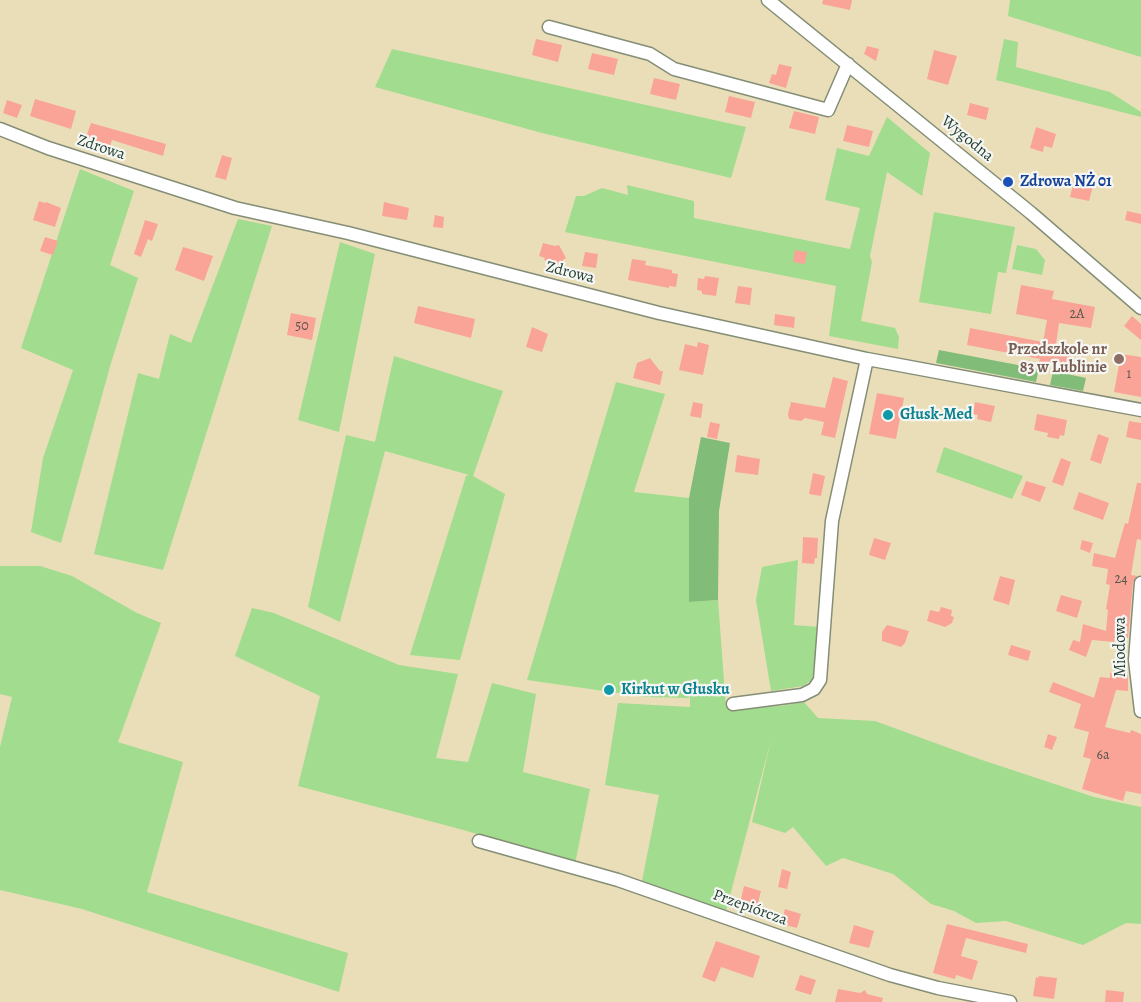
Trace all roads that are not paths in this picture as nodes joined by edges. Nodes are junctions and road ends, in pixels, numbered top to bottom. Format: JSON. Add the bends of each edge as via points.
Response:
{"nodes":[{"id":1,"x":768,"y":0,"type":"edge"},
{"id":2,"x":549,"y":27,"type":"dead end"},
{"id":3,"x":848,"y":64,"type":"junction"},
{"id":4,"x":0,"y":129,"type":"edge"},
{"id":5,"x":1141,"y":308,"type":"edge"},
{"id":6,"x":867,"y":360,"type":"junction"},
{"id":7,"x":1141,"y":410,"type":"edge"},
{"id":8,"x":1141,"y":583,"type":"edge"},
{"id":9,"x":733,"y":704,"type":"dead end"},
{"id":10,"x":1141,"y":711,"type":"edge"},
{"id":11,"x":479,"y":841,"type":"dead end"},
{"id":12,"x":1010,"y":1002,"type":"edge"}],
"edges":[{"from":1,"to":3,"type":"street","name":"Wygodna"},
{"from":2,"to":3,"type":"street","via":[[650,54],[674,69],[828,110]]},
{"from":3,"to":5,"type":"street","name":"Wygodna"},
{"from":4,"to":6,"type":"street","name":"Zdrowa","via":[[235,208]]},
{"from":6,"to":7,"type":"street","name":"Zdrowa"},
{"from":6,"to":9,"type":"street","via":[[832,520],[820,680],[814,689],[802,695]]},
{"from":8,"to":10,"type":"street","name":"Miodowa","via":[[1135,660]]},
{"from":11,"to":12,"type":"street","name":"Przepiórcza","via":[[628,883],[890,975]]}]}
